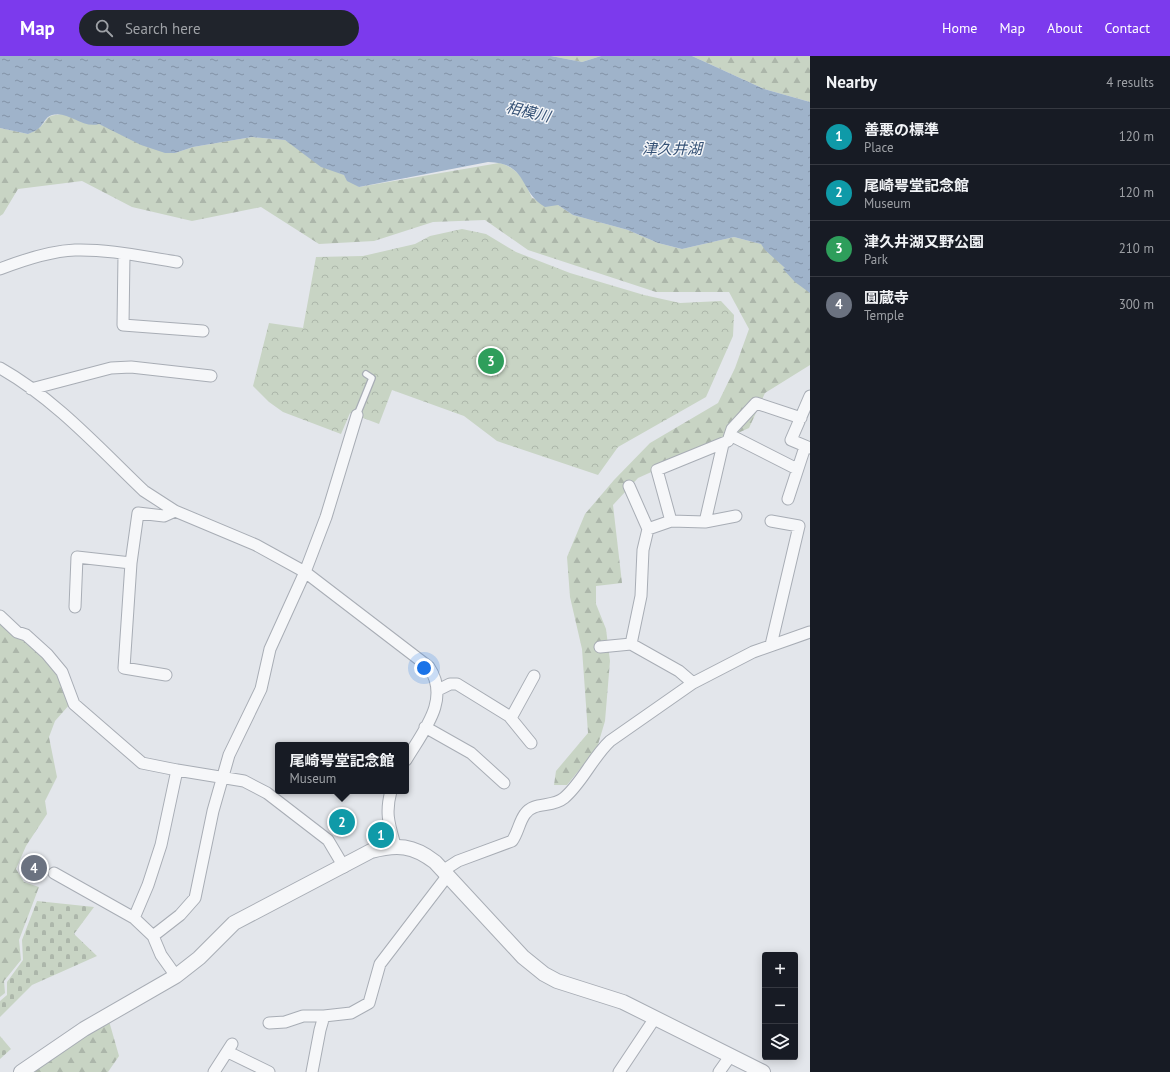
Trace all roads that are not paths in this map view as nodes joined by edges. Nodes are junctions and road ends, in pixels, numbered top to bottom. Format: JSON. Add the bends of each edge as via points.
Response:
{"nodes":[{"id":1,"x":124,"y":255,"type":"junction"},
{"id":2,"x":177,"y":262,"type":"dead end"},
{"id":3,"x":0,"y":269,"type":"edge"},
{"id":4,"x":203,"y":331,"type":"dead end"},
{"id":5,"x":0,"y":368,"type":"edge"},
{"id":6,"x":366,"y":374,"type":"dead end"},
{"id":7,"x":211,"y":376,"type":"dead end"},
{"id":8,"x":31,"y":389,"type":"junction"},
{"id":9,"x":810,"y":396,"type":"edge"},
{"id":10,"x":357,"y":415,"type":"joint"},
{"id":11,"x":801,"y":418,"type":"junction"},
{"id":12,"x":730,"y":435,"type":"junction"},
{"id":13,"x":723,"y":444,"type":"junction"},
{"id":14,"x":808,"y":447,"type":"edge"},
{"id":15,"x":797,"y":469,"type":"junction"},
{"id":16,"x":629,"y":486,"type":"dead end"},
{"id":17,"x":788,"y":499,"type":"dead end"},
{"id":18,"x":175,"y":511,"type":"junction"},
{"id":19,"x":736,"y":516,"type":"dead end"},
{"id":20,"x":671,"y":521,"type":"junction"},
{"id":21,"x":771,"y":521,"type":"dead end"},
{"id":22,"x":705,"y":522,"type":"junction"},
{"id":23,"x":648,"y":529,"type":"junction"},
{"id":24,"x":131,"y":563,"type":"junction"},
{"id":25,"x":305,"y":572,"type":"junction"},
{"id":26,"x":75,"y":607,"type":"dead end"},
{"id":27,"x":0,"y":616,"type":"edge"},
{"id":28,"x":810,"y":632,"type":"edge"},
{"id":29,"x":631,"y":644,"type":"junction"},
{"id":30,"x":771,"y":645,"type":"junction"},
{"id":31,"x":600,"y":647,"type":"dead end"},
{"id":32,"x":166,"y":675,"type":"dead end"},
{"id":33,"x":534,"y":676,"type":"dead end"},
{"id":34,"x":693,"y":683,"type":"junction"},
{"id":35,"x":438,"y":690,"type":"junction"},
{"id":36,"x":511,"y":718,"type":"junction"},
{"id":37,"x":425,"y":727,"type":"junction"},
{"id":38,"x":531,"y":743,"type":"dead end"},
{"id":39,"x":409,"y":755,"type":"edge"},
{"id":40,"x":177,"y":770,"type":"junction"},
{"id":41,"x":224,"y":776,"type":"junction"},
{"id":42,"x":504,"y":783,"type":"dead end"},
{"id":43,"x":390,"y":794,"type":"edge"},
{"id":44,"x":395,"y":846,"type":"junction"},
{"id":45,"x":344,"y":867,"type":"junction"},
{"id":46,"x":54,"y":873,"type":"dead end"},
{"id":47,"x":446,"y":873,"type":"junction"},
{"id":48,"x":134,"y":918,"type":"junction"},
{"id":49,"x":153,"y":936,"type":"junction"},
{"id":50,"x":176,"y":976,"type":"junction"},
{"id":51,"x":324,"y":1016,"type":"junction"},
{"id":52,"x":655,"y":1018,"type":"junction"},
{"id":53,"x":268,"y":1023,"type":"dead end"},
{"id":54,"x":731,"y":1055,"type":"junction"},
{"id":55,"x":21,"y":1072,"type":"edge"},
{"id":56,"x":214,"y":1072,"type":"edge"},
{"id":57,"x":269,"y":1072,"type":"edge"},
{"id":58,"x":312,"y":1072,"type":"edge"},
{"id":59,"x":619,"y":1072,"type":"edge"},
{"id":60,"x":719,"y":1072,"type":"edge"},
{"id":61,"x":763,"y":1072,"type":"edge"}],
"edges":[{"from":1,"to":2,"type":"street"},
{"from":1,"to":3,"type":"street","via":[[74,250],[40,256]]},
{"from":1,"to":4,"type":"street","via":[[123,325]]},
{"from":5,"to":8,"type":"street"},
{"from":6,"to":10,"type":"lane","via":[[372,378]]},
{"from":7,"to":8,"type":"street","via":[[131,367],[111,368]]},
{"from":8,"to":18,"type":"street","via":[[62,414],[144,491]]},
{"from":9,"to":11,"type":"street"},
{"from":10,"to":25,"type":"street","via":[[326,517]]},
{"from":11,"to":12,"type":"street","via":[[756,403],[732,429]]},
{"from":11,"to":14,"type":"street","via":[[791,440]]},
{"from":12,"to":13,"type":"street","via":[[728,441]]},
{"from":12,"to":15,"type":"street"},
{"from":13,"to":20,"type":"street","via":[[657,470]]},
{"from":13,"to":22,"type":"street"},
{"from":14,"to":15,"type":"street"},
{"from":15,"to":17,"type":"street"},
{"from":16,"to":23,"type":"street"},
{"from":18,"to":24,"type":"street","via":[[164,516],[138,513]]},
{"from":18,"to":25,"type":"street","via":[[256,546]]},
{"from":19,"to":22,"type":"street"},
{"from":20,"to":22,"type":"street"},
{"from":20,"to":23,"type":"street"},
{"from":21,"to":30,"type":"street","via":[[799,526]]},
{"from":23,"to":29,"type":"street","via":[[643,550],[641,596]]},
{"from":24,"to":26,"type":"street","via":[[77,557]]},
{"from":24,"to":32,"type":"street","via":[[124,668]]},
{"from":25,"to":35,"type":"street","via":[[422,660],[432,672]]},
{"from":25,"to":41,"type":"street","via":[[270,649],[261,689],[229,755]]},
{"from":27,"to":40,"type":"street","via":[[17,632],[26,635],[52,660],[62,672],[74,704],[142,763]]},
{"from":28,"to":30,"type":"street"},
{"from":29,"to":31,"type":"street"},
{"from":29,"to":34,"type":"street","via":[[679,671]]},
{"from":30,"to":34,"type":"street"},
{"from":33,"to":36,"type":"street"},
{"from":34,"to":47,"type":"street","via":[[610,742],[599,752],[563,799],[529,810],[512,841],[458,860]]},
{"from":35,"to":36,"type":"street","via":[[450,684],[457,684]]},
{"from":35,"to":37,"type":"street","via":[[436,707]]},
{"from":36,"to":38,"type":"street"},
{"from":37,"to":39,"type":"street"},
{"from":37,"to":42,"type":"street","via":[[471,753]]},
{"from":40,"to":41,"type":"street"},
{"from":40,"to":48,"type":"street","via":[[161,845]]},
{"from":41,"to":45,"type":"street","via":[[244,781],[267,793],[303,820],[328,840]]},
{"from":41,"to":49,"type":"street","via":[[213,811],[195,898],[180,915]]},
{"from":43,"to":44,"type":"street","via":[[387,815]]},
{"from":44,"to":45,"type":"street","via":[[371,851]]},
{"from":44,"to":47,"type":"street","via":[[426,856]]},
{"from":45,"to":50,"type":"street","via":[[234,923],[199,958]]},
{"from":46,"to":48,"type":"street"},
{"from":47,"to":51,"type":"street","via":[[380,964],[368,1003],[352,1013]]},
{"from":47,"to":52,"type":"street","via":[[523,957],[544,974],[617,1000]]},
{"from":48,"to":49,"type":"street"},
{"from":49,"to":50,"type":"street","via":[[161,955]]},
{"from":50,"to":55,"type":"street","via":[[84,1029]]},
{"from":51,"to":53,"type":"street","via":[[303,1016],[285,1022]]},
{"from":51,"to":58,"type":"street"},
{"from":52,"to":54,"type":"street"},
{"from":52,"to":59,"type":"street"},
{"from":54,"to":60,"type":"street"},
{"from":54,"to":61,"type":"street"},
{"from":56,"to":57,"type":"street","via":[[230,1048]]}]}
